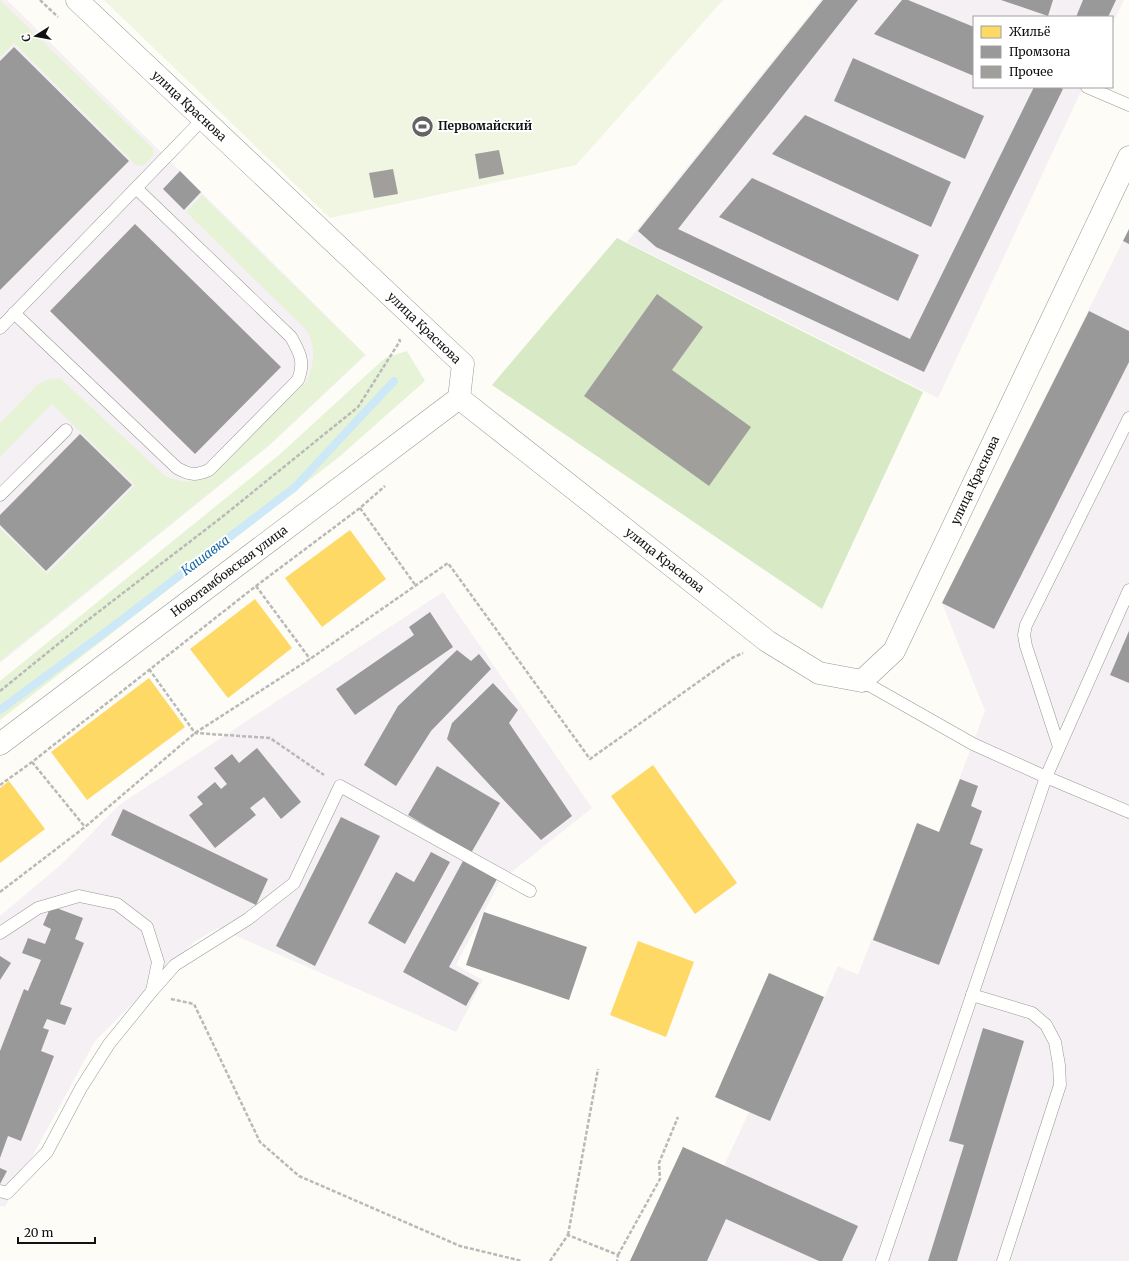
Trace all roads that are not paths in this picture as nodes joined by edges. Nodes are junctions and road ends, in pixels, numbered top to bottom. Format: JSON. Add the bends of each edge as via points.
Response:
{"nodes":[{"id":1,"x":77,"y":0,"type":"edge"},
{"id":2,"x":1089,"y":88,"type":"edge"},
{"id":3,"x":1129,"y":105,"type":"edge"},
{"id":4,"x":203,"y":119,"type":"junction"},
{"id":5,"x":1129,"y":157,"type":"edge"},
{"id":6,"x":136,"y":188,"type":"junction"},
{"id":7,"x":14,"y":313,"type":"junction"},
{"id":8,"x":0,"y":328,"type":"edge"},
{"id":9,"x":460,"y":398,"type":"junction"},
{"id":10,"x":1129,"y":418,"type":"edge"},
{"id":11,"x":66,"y":430,"type":"dead end"},
{"id":12,"x":0,"y":495,"type":"edge"},
{"id":13,"x":1129,"y":590,"type":"edge"},
{"id":14,"x":862,"y":681,"type":"junction"},
{"id":15,"x":0,"y":744,"type":"edge"},
{"id":16,"x":1059,"y":747,"type":"junction"},
{"id":17,"x":1046,"y":777,"type":"junction"},
{"id":18,"x":1129,"y":812,"type":"edge"},
{"id":19,"x":530,"y":891,"type":"dead end"},
{"id":20,"x":0,"y":933,"type":"edge"},
{"id":21,"x":152,"y":991,"type":"junction"},
{"id":22,"x":972,"y":995,"type":"junction"},
{"id":23,"x":0,"y":1191,"type":"edge"},
{"id":24,"x":882,"y":1261,"type":"edge"},
{"id":25,"x":1003,"y":1261,"type":"edge"}],
"edges":[{"from":1,"to":4,"type":"street","name":"улица Краснова"},
{"from":2,"to":3,"type":"lane"},
{"from":4,"to":6,"type":"lane"},
{"from":4,"to":9,"type":"street","name":"улица Краснова","via":[[463,364]]},
{"from":5,"to":14,"type":"street","name":"улица Краснова","via":[[894,651]]},
{"from":6,"to":7,"type":"lane"},
{"from":6,"to":7,"type":"lane","via":[[291,337],[301,358],[302,370],[298,380],[208,470],[198,474],[187,474],[177,468]]},
{"from":7,"to":8,"type":"lane"},
{"from":9,"to":14,"type":"street","name":"улица Краснова","via":[[767,641],[819,673]]},
{"from":9,"to":15,"type":"street","name":"Новотамбовская улица"},
{"from":10,"to":16,"type":"lane","via":[[1026,625],[1026,646]]},
{"from":11,"to":12,"type":"lane"},
{"from":13,"to":16,"type":"lane"},
{"from":14,"to":17,"type":"lane","via":[[973,744]]},
{"from":16,"to":17,"type":"lane"},
{"from":17,"to":18,"type":"lane"},
{"from":17,"to":22,"type":"lane"},
{"from":19,"to":21,"type":"lane","via":[[340,786],[294,883],[248,919],[175,965]]},
{"from":20,"to":21,"type":"lane","via":[[38,908],[79,896],[117,904],[147,928],[158,962]]},
{"from":21,"to":23,"type":"lane","via":[[109,1044],[81,1088],[48,1152],[7,1193]]},
{"from":22,"to":24,"type":"lane"},
{"from":22,"to":25,"type":"lane","via":[[1032,1014],[1046,1025],[1055,1042],[1059,1065],[1060,1085]]}]}
